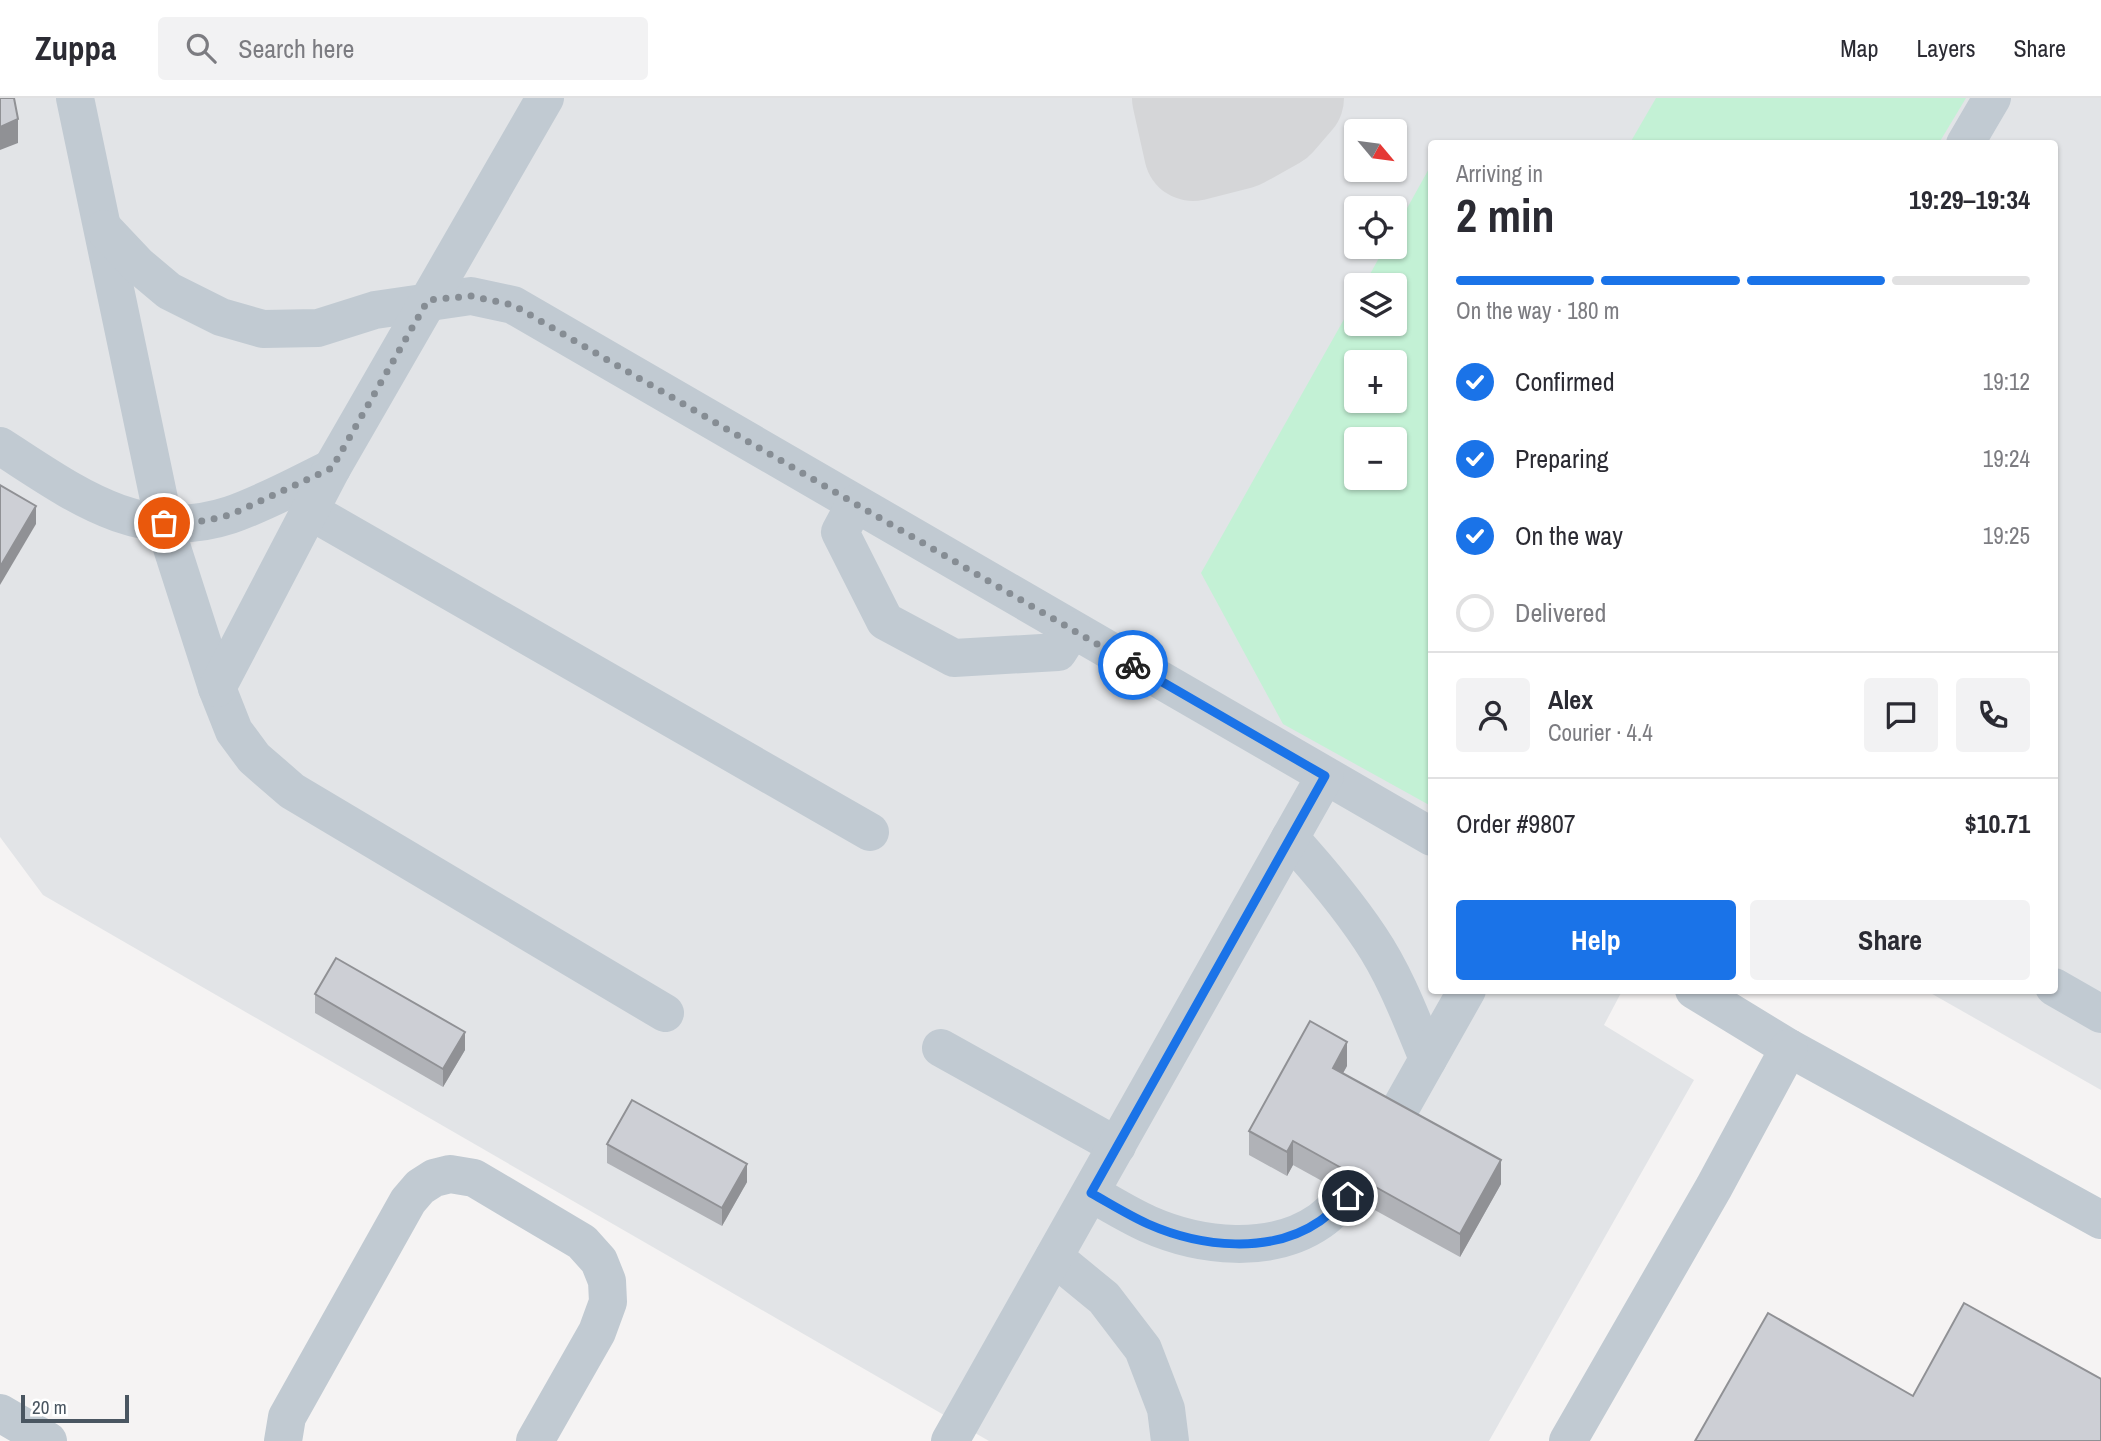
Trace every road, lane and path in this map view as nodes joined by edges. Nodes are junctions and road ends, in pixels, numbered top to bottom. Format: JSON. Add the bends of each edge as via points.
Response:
{"nodes":[{"id":1,"x":75,"y":98,"type":"edge"},
{"id":2,"x":545,"y":98,"type":"edge"},
{"id":3,"x":1992,"y":98,"type":"edge"},
{"id":4,"x":1967,"y":140,"type":"edge"},
{"id":5,"x":104,"y":229,"type":"junction"},
{"id":6,"x":428,"y":300,"type":"junction"},
{"id":7,"x":0,"y":446,"type":"edge"},
{"id":8,"x":332,"y":468,"type":"junction"},
{"id":9,"x":855,"y":504,"type":"junction"},
{"id":10,"x":310,"y":511,"type":"junction"},
{"id":11,"x":164,"y":523,"type":"junction"},
{"id":12,"x":1072,"y":630,"type":"junction"},
{"id":13,"x":217,"y":688,"type":"junction"},
{"id":14,"x":1325,"y":776,"type":"junction"},
{"id":15,"x":870,"y":832,"type":"dead end"},
{"id":16,"x":1428,"y":835,"type":"edge"},
{"id":17,"x":1290,"y":838,"type":"junction"},
{"id":18,"x":2058,"y":989,"type":"edge"},
{"id":19,"x":1465,"y":994,"type":"edge"},
{"id":20,"x":1701,"y":994,"type":"edge"},
{"id":21,"x":665,"y":1013,"type":"dead end"},
{"id":22,"x":2101,"y":1014,"type":"edge"},
{"id":23,"x":941,"y":1048,"type":"dead end"},
{"id":24,"x":1789,"y":1048,"type":"junction"},
{"id":25,"x":1428,"y":1059,"type":"junction"},
{"id":26,"x":1392,"y":1123,"type":"edge"},
{"id":27,"x":1116,"y":1146,"type":"junction"},
{"id":28,"x":1091,"y":1193,"type":"junction"},
{"id":29,"x":1348,"y":1196,"type":"edge"},
{"id":30,"x":2101,"y":1220,"type":"edge"},
{"id":31,"x":1054,"y":1257,"type":"junction"},
{"id":32,"x":0,"y":1413,"type":"edge"},
{"id":33,"x":48,"y":1441,"type":"edge"},
{"id":34,"x":283,"y":1441,"type":"edge"},
{"id":35,"x":536,"y":1441,"type":"edge"},
{"id":36,"x":950,"y":1441,"type":"edge"},
{"id":37,"x":1170,"y":1441,"type":"edge"},
{"id":38,"x":1568,"y":1441,"type":"edge"}],
"edges":[{"from":1,"to":5,"type":"lane"},
{"from":2,"to":6,"type":"lane"},
{"from":3,"to":4,"type":"lane"},
{"from":5,"to":6,"type":"lane","via":[[169,291],[221,317],[263,329],[318,328]]},
{"from":5,"to":11,"type":"lane"},
{"from":6,"to":8,"type":"lane"},
{"from":6,"to":9,"type":"lane","via":[[471,296],[513,305]]},
{"from":7,"to":11,"type":"lane","via":[[109,511]]},
{"from":8,"to":10,"type":"lane"},
{"from":8,"to":11,"type":"lane","via":[[230,515]]},
{"from":9,"to":12,"type":"lane"},
{"from":9,"to":12,"type":"lane","via":[[840,532],[885,621],[954,658],[1058,652]]},
{"from":10,"to":13,"type":"lane"},
{"from":10,"to":15,"type":"lane"},
{"from":11,"to":13,"type":"lane"},
{"from":12,"to":14,"type":"lane"},
{"from":13,"to":21,"type":"lane","via":[[234,731],[247,749],[292,791]]},
{"from":14,"to":16,"type":"lane"},
{"from":14,"to":17,"type":"lane"},
{"from":17,"to":25,"type":"lane","via":[[1334,887],[1372,940]]},
{"from":17,"to":27,"type":"lane"},
{"from":18,"to":22,"type":"lane"},
{"from":19,"to":25,"type":"lane"},
{"from":20,"to":24,"type":"lane"},
{"from":23,"to":27,"type":"lane"},
{"from":24,"to":30,"type":"lane"},
{"from":24,"to":38,"type":"lane"},
{"from":25,"to":26,"type":"lane"},
{"from":27,"to":28,"type":"lane"},
{"from":28,"to":29,"type":"lane","via":[[1149,1224],[1188,1237],[1259,1244],[1295,1235],[1321,1221]]},
{"from":28,"to":31,"type":"lane"},
{"from":31,"to":36,"type":"lane"},
{"from":31,"to":37,"type":"lane","via":[[1104,1298],[1143,1349],[1166,1409]]},
{"from":32,"to":33,"type":"lane"},
{"from":34,"to":35,"type":"lane","via":[[287,1417],[408,1201],[434,1178],[450,1174],[474,1178],[582,1242],[599,1261],[607,1281],[608,1302],[597,1332]]}]}
